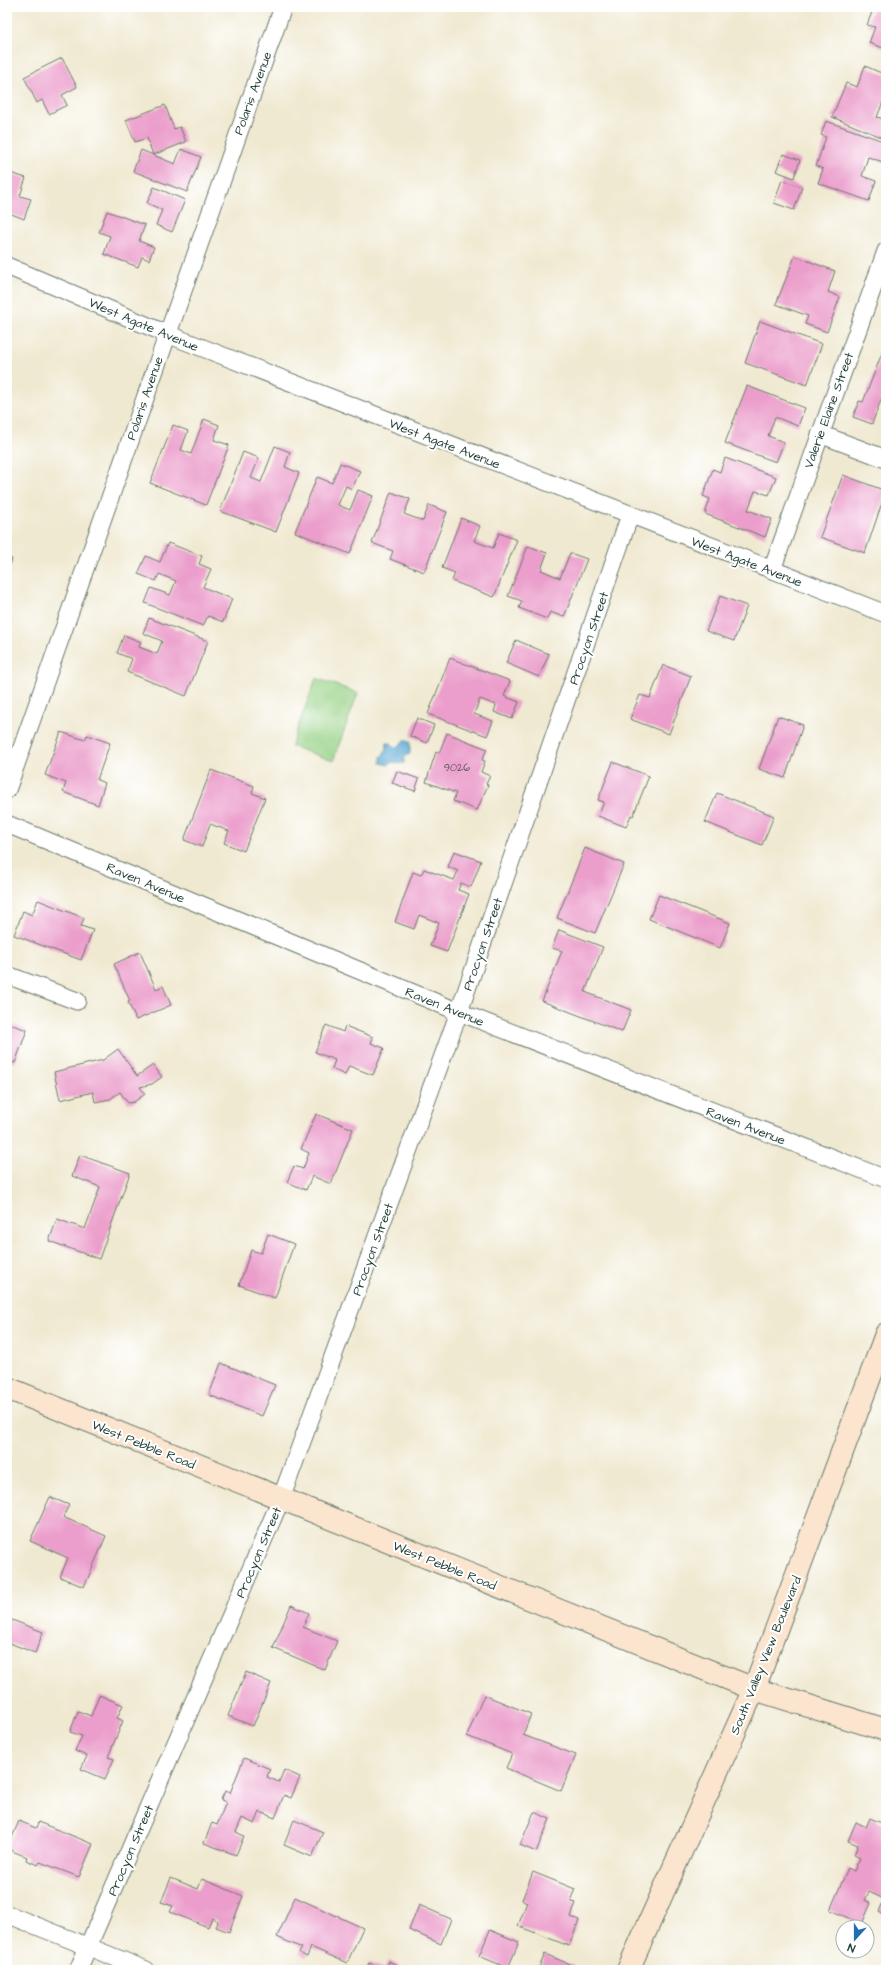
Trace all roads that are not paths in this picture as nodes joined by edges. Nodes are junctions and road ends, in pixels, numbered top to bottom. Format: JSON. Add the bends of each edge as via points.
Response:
{"nodes":[{"id":1,"x":283,"y":7,"type":"edge"},
{"id":2,"x":886,"y":251,"type":"edge"},
{"id":3,"x":7,"y":266,"type":"edge"},
{"id":4,"x":167,"y":334,"type":"junction"},
{"id":5,"x":820,"y":434,"type":"junction"},
{"id":6,"x":886,"y":459,"type":"edge"},
{"id":7,"x":630,"y":515,"type":"junction"},
{"id":8,"x":772,"y":570,"type":"junction"},
{"id":9,"x":886,"y":614,"type":"edge"},
{"id":10,"x":7,"y":790,"type":"edge"},
{"id":11,"x":7,"y":824,"type":"edge"},
{"id":12,"x":7,"y":975,"type":"edge"},
{"id":13,"x":77,"y":1001,"type":"dead end"},
{"id":14,"x":459,"y":1012,"type":"junction"},
{"id":15,"x":886,"y":1179,"type":"edge"},
{"id":16,"x":886,"y":1334,"type":"edge"},
{"id":17,"x":7,"y":1388,"type":"edge"},
{"id":18,"x":281,"y":1499,"type":"junction"},
{"id":19,"x":754,"y":1689,"type":"junction"},
{"id":20,"x":886,"y":1730,"type":"edge"},
{"id":21,"x":7,"y":1914,"type":"edge"},
{"id":22,"x":88,"y":1947,"type":"junction"},
{"id":23,"x":78,"y":1970,"type":"edge"},
{"id":24,"x":146,"y":1970,"type":"edge"},
{"id":25,"x":628,"y":1970,"type":"edge"}],
"edges":[{"from":1,"to":4,"type":"street","name":"Polaris Avenue"},
{"from":2,"to":5,"type":"street","name":"Valerie Elaine Street"},
{"from":3,"to":4,"type":"street","name":"West Agate Avenue"},
{"from":4,"to":7,"type":"street","name":"West Agate Avenue"},
{"from":4,"to":10,"type":"street","name":"Polaris Avenue"},
{"from":5,"to":6,"type":"street"},
{"from":5,"to":8,"type":"street","name":"Valerie Elaine Street"},
{"from":7,"to":8,"type":"street","name":"West Agate Avenue"},
{"from":7,"to":14,"type":"street","name":"Procyon Street"},
{"from":8,"to":9,"type":"street","name":"West Agate Avenue"},
{"from":11,"to":14,"type":"street","name":"Raven Avenue"},
{"from":12,"to":13,"type":"street"},
{"from":14,"to":15,"type":"street","name":"Raven Avenue"},
{"from":14,"to":18,"type":"street","name":"Procyon Street"},
{"from":16,"to":19,"type":"street","name":"South Valley View Boulevard"},
{"from":17,"to":18,"type":"street","name":"West Pebble Road"},
{"from":18,"to":19,"type":"street","name":"West Pebble Road"},
{"from":18,"to":22,"type":"street","name":"Procyon Street"},
{"from":19,"to":20,"type":"street","name":"West Pebble Road"},
{"from":19,"to":25,"type":"street","name":"South Valley View Boulevard"},
{"from":21,"to":22,"type":"street"},
{"from":22,"to":23,"type":"street","name":"Procyon Street"},
{"from":22,"to":24,"type":"street"}]}
